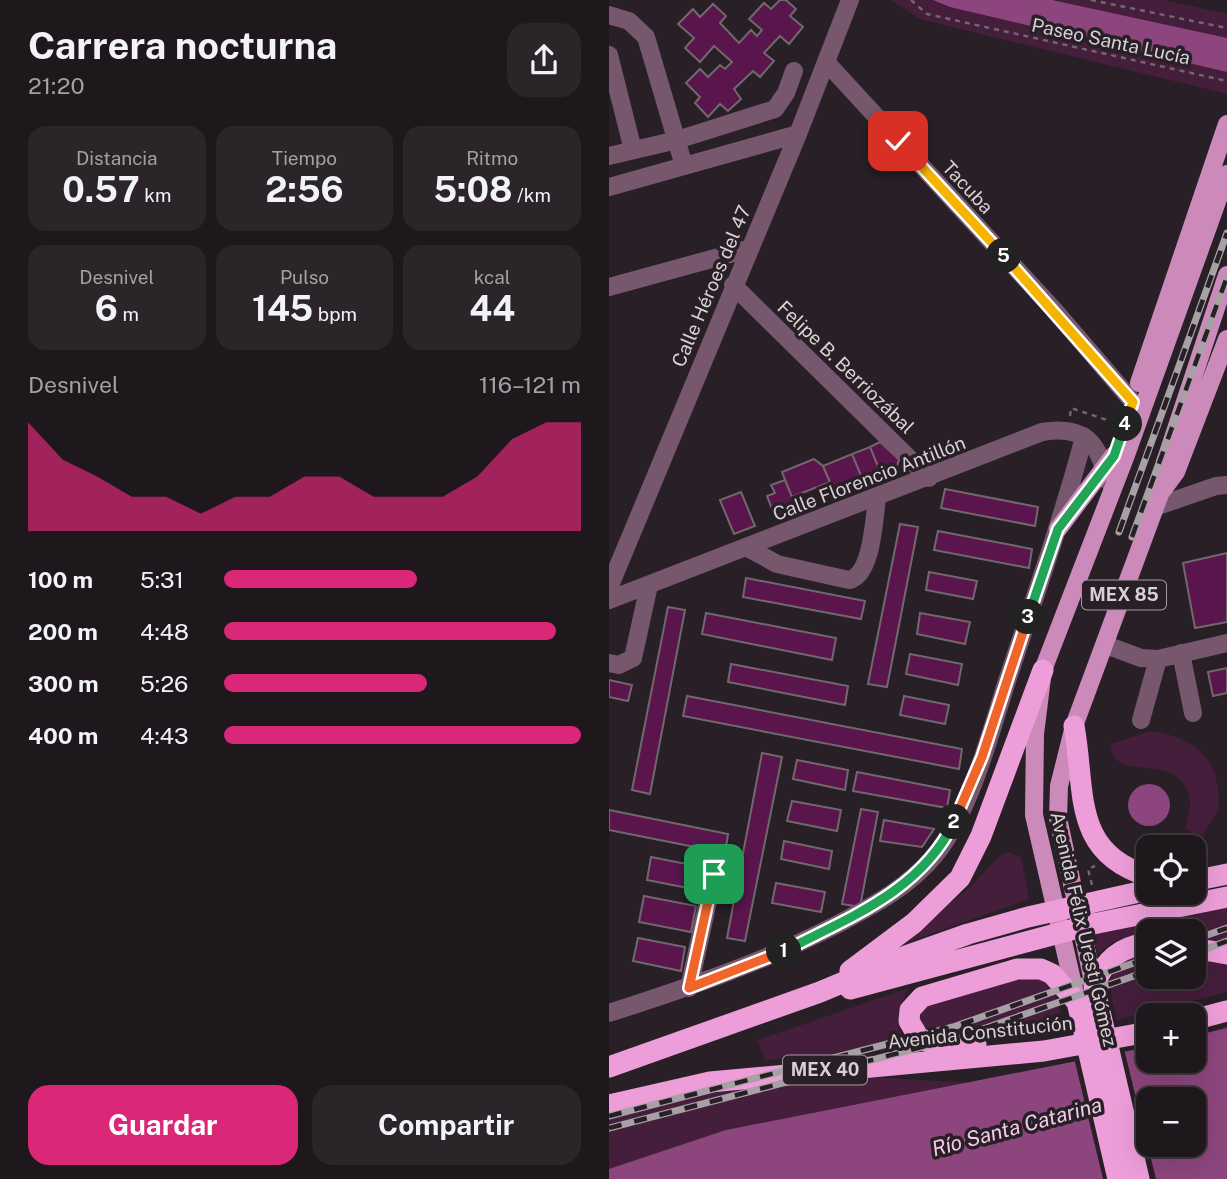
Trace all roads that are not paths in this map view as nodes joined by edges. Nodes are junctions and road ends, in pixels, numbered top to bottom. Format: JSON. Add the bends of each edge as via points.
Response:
{"nodes":[{"id":1,"x":850,"y":0,"type":"edge"},
{"id":2,"x":609,"y":15,"type":"edge"},
{"id":3,"x":609,"y":55,"type":"edge"},
{"id":4,"x":827,"y":63,"type":"junction"},
{"id":5,"x":794,"y":71,"type":"dead end"},
{"id":6,"x":1227,"y":124,"type":"edge"},
{"id":7,"x":798,"y":134,"type":"junction"},
{"id":8,"x":677,"y":140,"type":"junction"},
{"id":9,"x":633,"y":150,"type":"junction"},
{"id":10,"x":609,"y":156,"type":"edge"},
{"id":11,"x":684,"y":166,"type":"junction"},
{"id":12,"x":1227,"y":174,"type":"edge"},
{"id":13,"x":609,"y":187,"type":"edge"},
{"id":14,"x":748,"y":249,"type":"junction"},
{"id":15,"x":1227,"y":275,"type":"edge"},
{"id":16,"x":733,"y":285,"type":"junction"},
{"id":17,"x":609,"y":287,"type":"edge"},
{"id":18,"x":1227,"y":339,"type":"edge"},
{"id":19,"x":1133,"y":402,"type":"junction"},
{"id":20,"x":1084,"y":436,"type":"junction"},
{"id":21,"x":1115,"y":460,"type":"junction"},
{"id":22,"x":929,"y":478,"type":"junction"},
{"id":23,"x":1227,"y":485,"type":"edge"},
{"id":24,"x":1111,"y":494,"type":"junction"},
{"id":25,"x":877,"y":498,"type":"junction"},
{"id":26,"x":1158,"y":500,"type":"junction"},
{"id":27,"x":1058,"y":529,"type":"junction"},
{"id":28,"x":748,"y":548,"type":"junction"},
{"id":29,"x":649,"y":585,"type":"junction"},
{"id":30,"x":609,"y":588,"type":"edge"},
{"id":31,"x":609,"y":600,"type":"edge"},
{"id":32,"x":1227,"y":643,"type":"edge"},
{"id":33,"x":1106,"y":645,"type":"junction"},
{"id":34,"x":1181,"y":653,"type":"junction"},
{"id":35,"x":1158,"y":659,"type":"junction"},
{"id":36,"x":609,"y":663,"type":"edge"},
{"id":37,"x":1043,"y":670,"type":"junction"},
{"id":38,"x":1193,"y":713,"type":"dead end"},
{"id":39,"x":1141,"y":720,"type":"dead end"},
{"id":40,"x":1074,"y":726,"type":"junction"},
{"id":41,"x":1136,"y":870,"type":"edge"},
{"id":42,"x":714,"y":874,"type":"dead end"},
{"id":43,"x":1227,"y":874,"type":"edge"},
{"id":44,"x":1206,"y":878,"type":"edge"},
{"id":45,"x":1136,"y":893,"type":"edge"},
{"id":46,"x":1227,"y":897,"type":"edge"},
{"id":47,"x":1136,"y":946,"type":"edge"},
{"id":48,"x":1206,"y":950,"type":"edge"},
{"id":49,"x":1227,"y":954,"type":"edge"},
{"id":50,"x":1094,"y":986,"type":"junction"},
{"id":51,"x":689,"y":988,"type":"junction"},
{"id":52,"x":820,"y":992,"type":"junction"},
{"id":53,"x":609,"y":999,"type":"edge"},
{"id":54,"x":1077,"y":1002,"type":"junction"},
{"id":55,"x":629,"y":1006,"type":"junction"},
{"id":56,"x":1227,"y":1011,"type":"edge"},
{"id":57,"x":609,"y":1013,"type":"edge"},
{"id":58,"x":1206,"y":1017,"type":"edge"},
{"id":59,"x":1136,"y":1034,"type":"edge"},
{"id":60,"x":1044,"y":1051,"type":"junction"},
{"id":61,"x":609,"y":1067,"type":"edge"},
{"id":62,"x":609,"y":1105,"type":"edge"},
{"id":63,"x":1118,"y":1179,"type":"edge"},
{"id":64,"x":1139,"y":1179,"type":"edge"}],
"edges":[{"from":1,"to":4,"type":"street","name":"Calle Héroes del 47"},
{"from":2,"to":8,"type":"street","via":[[629,21],[646,37]]},
{"from":3,"to":9,"type":"street"},
{"from":4,"to":7,"type":"street","name":"Calle Héroes del 47"},
{"from":4,"to":19,"type":"street","name":"Tacuba"},
{"from":5,"to":8,"type":"street","via":[[775,109]]},
{"from":6,"to":19,"type":"main road"},
{"from":7,"to":11,"type":"street"},
{"from":7,"to":14,"type":"street","name":"Calle Héroes del 47"},
{"from":8,"to":9,"type":"street"},
{"from":8,"to":11,"type":"street"},
{"from":9,"to":10,"type":"street"},
{"from":11,"to":13,"type":"street"},
{"from":12,"to":21,"type":"main road","name":"Avenida Félix Uresti Gómez","number":"MEX 85"},
{"from":14,"to":16,"type":"street","name":"Calle Héroes del 47"},
{"from":14,"to":17,"type":"street"},
{"from":15,"to":26,"type":"main road","name":"Avenida Félix Uresti Gómez","number":"MEX 85","via":[[1165,462]]},
{"from":16,"to":22,"type":"street","name":"Felipe B. Berriozábal"},
{"from":16,"to":30,"type":"street","name":"Calle Héroes del 47"},
{"from":18,"to":26,"type":"main road","via":[[1176,472]]},
{"from":19,"to":21,"type":"main road"},
{"from":20,"to":21,"type":"street"},
{"from":20,"to":22,"type":"street","name":"Calle Florencio Antillón","via":[[1059,429],[1042,432]]},
{"from":20,"to":27,"type":"street"},
{"from":21,"to":24,"type":"main road","name":"Avenida Félix Uresti Gómez","number":"MEX 85"},
{"from":21,"to":24,"type":"street"},
{"from":21,"to":27,"type":"main road"},
{"from":22,"to":25,"type":"street","name":"Calle Florencio Antillón"},
{"from":23,"to":26,"type":"street"},
{"from":24,"to":37,"type":"main road","name":"Avenida Félix Uresti Gómez","number":"MEX 85"},
{"from":25,"to":28,"type":"street","name":"Calle Florencio Antillón"},
{"from":25,"to":28,"type":"street","via":[[865,568],[856,578],[777,564]]},
{"from":26,"to":33,"type":"main road","name":"Avenida Félix Uresti Gómez","number":"MEX 85"},
{"from":27,"to":51,"type":"street","via":[[982,757],[936,855],[908,882],[872,906],[782,952]]},
{"from":28,"to":29,"type":"street","name":"Calle Florencio Antillón"},
{"from":29,"to":31,"type":"street","name":"Calle Florencio Antillón"},
{"from":29,"to":36,"type":"street","via":[[633,658],[619,665]]},
{"from":32,"to":34,"type":"street"},
{"from":33,"to":35,"type":"street"},
{"from":33,"to":40,"type":"main road","name":"Avenida Félix Uresti Gómez","number":"MEX 85"},
{"from":34,"to":35,"type":"street"},
{"from":34,"to":38,"type":"street"},
{"from":35,"to":39,"type":"street"},
{"from":37,"to":52,"type":"highway","via":[[981,836],[960,878],[914,923]]},
{"from":37,"to":54,"type":"main road","name":"Avenida Félix Uresti Gómez","number":"MEX 85","via":[[1032,779],[1034,815]]},
{"from":40,"to":41,"type":"highway","via":[[1091,834],[1112,859]]},
{"from":40,"to":50,"type":"main road","name":"Avenida Félix Uresti Gómez","number":"MEX 85","via":[[1059,786],[1058,818]]},
{"from":42,"to":51,"type":"street"},
{"from":43,"to":44,"type":"highway"},
{"from":45,"to":52,"type":"highway","via":[[968,934]]},
{"from":46,"to":52,"type":"highway","via":[[1093,924],[890,981]]},
{"from":47,"to":50,"type":"highway","via":[[1112,956]]},
{"from":48,"to":49,"type":"highway"},
{"from":50,"to":64,"type":"highway","name":"Avenida Félix Uresti Gómez","number":"MEX 85"},
{"from":51,"to":55,"type":"street"},
{"from":52,"to":61,"type":"highway"},
{"from":53,"to":55,"type":"street"},
{"from":54,"to":60,"type":"highway","via":[[1052,974],[1030,967],[922,997],[910,1010],[909,1021],[920,1040],[946,1045],[1005,1044]]},
{"from":54,"to":63,"type":"highway","name":"Avenida Félix Uresti Gómez","number":"MEX 85"},
{"from":55,"to":57,"type":"street"},
{"from":56,"to":58,"type":"highway"},
{"from":59,"to":60,"type":"highway","name":"Avenida Constitución","number":"MEX 40"},
{"from":60,"to":62,"type":"highway","name":"Avenida Constitución","number":"MEX 40","via":[[711,1083]]}]}
